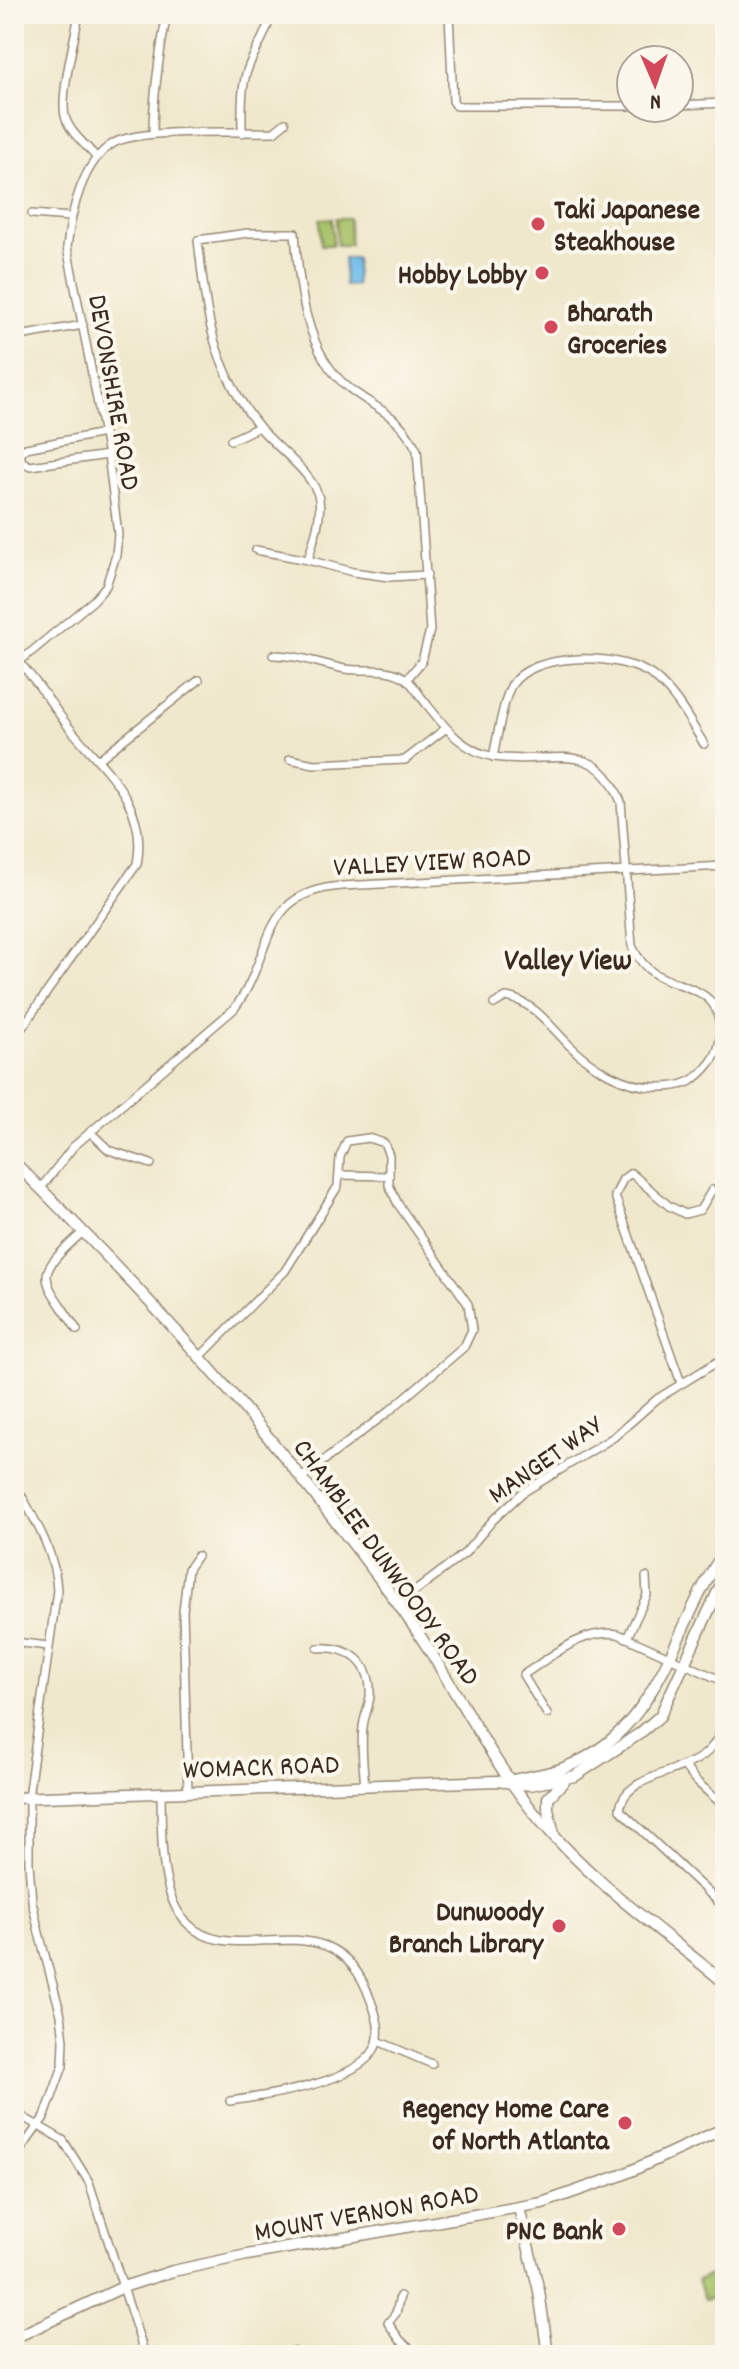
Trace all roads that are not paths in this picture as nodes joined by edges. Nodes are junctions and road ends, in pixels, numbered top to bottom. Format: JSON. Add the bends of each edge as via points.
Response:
{"nodes":[{"id":1,"x":79,"y":14,"type":"edge"},
{"id":2,"x":167,"y":14,"type":"edge"},
{"id":3,"x":271,"y":14,"type":"edge"},
{"id":4,"x":449,"y":14,"type":"edge"},
{"id":5,"x":725,"y":92,"type":"edge"},
{"id":6,"x":725,"y":103,"type":"edge"},
{"id":7,"x":695,"y":104,"type":"edge"},
{"id":8,"x":615,"y":106,"type":"edge"},
{"id":9,"x":285,"y":123,"type":"dead end"},
{"id":10,"x":242,"y":133,"type":"junction"},
{"id":11,"x":153,"y":134,"type":"junction"},
{"id":12,"x":725,"y":151,"type":"edge"},
{"id":13,"x":96,"y":157,"type":"junction"},
{"id":14,"x":32,"y":214,"type":"dead end"},
{"id":15,"x":70,"y":217,"type":"junction"},
{"id":16,"x":83,"y":325,"type":"junction"},
{"id":17,"x":14,"y":337,"type":"edge"},
{"id":18,"x":259,"y":427,"type":"junction"},
{"id":19,"x":104,"y":433,"type":"junction"},
{"id":20,"x":231,"y":440,"type":"dead end"},
{"id":21,"x":108,"y":455,"type":"junction"},
{"id":22,"x":256,"y":550,"type":"dead end"},
{"id":23,"x":308,"y":560,"type":"junction"},
{"id":24,"x":427,"y":575,"type":"junction"},
{"id":25,"x":273,"y":655,"type":"dead end"},
{"id":26,"x":16,"y":659,"type":"edge"},
{"id":27,"x":407,"y":679,"type":"junction"},
{"id":28,"x":199,"y":680,"type":"dead end"},
{"id":29,"x":445,"y":729,"type":"junction"},
{"id":30,"x":704,"y":744,"type":"dead end"},
{"id":31,"x":493,"y":757,"type":"junction"},
{"id":32,"x":290,"y":759,"type":"dead end"},
{"id":33,"x":98,"y":760,"type":"junction"},
{"id":34,"x":725,"y":866,"type":"edge"},
{"id":35,"x":626,"y":871,"type":"junction"},
{"id":36,"x":494,"y":1004,"type":"dead end"},
{"id":37,"x":14,"y":1039,"type":"edge"},
{"id":38,"x":90,"y":1132,"type":"junction"},
{"id":39,"x":14,"y":1162,"type":"edge"},
{"id":40,"x":151,"y":1164,"type":"dead end"},
{"id":41,"x":341,"y":1175,"type":"junction"},
{"id":42,"x":389,"y":1176,"type":"junction"},
{"id":43,"x":41,"y":1188,"type":"junction"},
{"id":44,"x":712,"y":1190,"type":"dead end"},
{"id":45,"x":83,"y":1232,"type":"junction"},
{"id":46,"x":77,"y":1330,"type":"dead end"},
{"id":47,"x":201,"y":1356,"type":"junction"},
{"id":48,"x":725,"y":1357,"type":"edge"},
{"id":49,"x":681,"y":1383,"type":"junction"},
{"id":50,"x":301,"y":1478,"type":"junction"},
{"id":51,"x":14,"y":1482,"type":"edge"},
{"id":52,"x":725,"y":1551,"type":"edge"},
{"id":53,"x":197,"y":1556,"type":"dead end"},
{"id":54,"x":725,"y":1576,"type":"edge"},
{"id":55,"x":646,"y":1577,"type":"dead end"},
{"id":56,"x":397,"y":1605,"type":"junction"},
{"id":57,"x":627,"y":1638,"type":"junction"},
{"id":58,"x":14,"y":1642,"type":"edge"},
{"id":59,"x":49,"y":1646,"type":"junction"},
{"id":60,"x":318,"y":1648,"type":"dead end"},
{"id":61,"x":670,"y":1657,"type":"junction"},
{"id":62,"x":684,"y":1663,"type":"junction"},
{"id":63,"x":725,"y":1682,"type":"edge"},
{"id":64,"x":547,"y":1714,"type":"dead end"},
{"id":65,"x":725,"y":1721,"type":"edge"},
{"id":66,"x":684,"y":1766,"type":"junction"},
{"id":67,"x":565,"y":1779,"type":"junction"},
{"id":68,"x":511,"y":1781,"type":"junction"},
{"id":69,"x":365,"y":1785,"type":"junction"},
{"id":70,"x":188,"y":1792,"type":"junction"},
{"id":71,"x":161,"y":1793,"type":"junction"},
{"id":72,"x":14,"y":1798,"type":"edge"},
{"id":73,"x":29,"y":1798,"type":"junction"},
{"id":74,"x":725,"y":1807,"type":"edge"},
{"id":75,"x":554,"y":1835,"type":"junction"},
{"id":76,"x":725,"y":1908,"type":"edge"},
{"id":77,"x":725,"y":1983,"type":"edge"},
{"id":78,"x":378,"y":2041,"type":"junction"},
{"id":79,"x":432,"y":2064,"type":"dead end"},
{"id":80,"x":230,"y":2101,"type":"dead end"},
{"id":81,"x":14,"y":2112,"type":"edge"},
{"id":82,"x":39,"y":2124,"type":"junction"},
{"id":83,"x":725,"y":2128,"type":"edge"},
{"id":84,"x":14,"y":2159,"type":"edge"},
{"id":85,"x":519,"y":2208,"type":"junction"},
{"id":86,"x":122,"y":2283,"type":"junction"},
{"id":87,"x":400,"y":2296,"type":"dead end"},
{"id":88,"x":14,"y":2338,"type":"edge"},
{"id":89,"x":145,"y":2355,"type":"edge"},
{"id":90,"x":417,"y":2355,"type":"edge"},
{"id":91,"x":548,"y":2355,"type":"edge"}],
"edges":[{"from":1,"to":13,"type":"street","via":[[65,117]]},
{"from":2,"to":11,"type":"street","via":[[156,72]]},
{"from":3,"to":10,"type":"street","via":[[247,72]]},
{"from":4,"to":8,"type":"street","via":[[456,106]]},
{"from":5,"to":6,"type":"street"},
{"from":6,"to":7,"type":"street"},
{"from":6,"to":12,"type":"street"},
{"from":9,"to":10,"type":"street","via":[[274,132]]},
{"from":10,"to":11,"type":"street"},
{"from":11,"to":13,"type":"street","via":[[115,142]]},
{"from":13,"to":15,"type":"street","name":"DEVONSHIRE ROAD"},
{"from":14,"to":15,"type":"street"},
{"from":15,"to":16,"type":"street","name":"DEVONSHIRE ROAD","via":[[67,247]]},
{"from":16,"to":17,"type":"street"},
{"from":16,"to":19,"type":"street","name":"DEVONSHIRE ROAD"},
{"from":18,"to":20,"type":"street"},
{"from":18,"to":23,"type":"street","via":[[311,482],[319,498]]},
{"from":18,"to":24,"type":"street","via":[[221,361],[206,312],[198,240],[295,233],[309,324],[325,362],[346,386],[407,430],[417,450]]},
{"from":19,"to":21,"type":"street","name":"DEVONSHIRE ROAD"},
{"from":19,"to":21,"type":"street","via":[[26,448],[21,461],[30,466]]},
{"from":21,"to":26,"type":"street","name":"DEVONSHIRE ROAD","via":[[118,534],[106,586]]},
{"from":22,"to":23,"type":"street"},
{"from":23,"to":24,"type":"street","via":[[365,574]]},
{"from":24,"to":27,"type":"street","via":[[430,630],[422,661]]},
{"from":25,"to":27,"type":"street","via":[[389,671]]},
{"from":26,"to":33,"type":"street"},
{"from":27,"to":29,"type":"street"},
{"from":28,"to":33,"type":"street"},
{"from":29,"to":31,"type":"street"},
{"from":29,"to":32,"type":"street","via":[[405,760],[314,764]]},
{"from":30,"to":31,"type":"street","via":[[679,703],[650,674],[614,661],[564,660],[539,663],[510,687]]},
{"from":31,"to":35,"type":"street","via":[[580,758],[599,767],[621,802]]},
{"from":33,"to":37,"type":"street","via":[[115,777],[134,814],[140,845],[137,864]]},
{"from":34,"to":35,"type":"street","name":"VALLEY VIEW ROAD"},
{"from":35,"to":36,"type":"street","via":[[632,946],[639,961],[715,1006],[720,1040],[699,1077],[676,1087],[626,1082],[585,1058],[524,1003],[506,997]]},
{"from":35,"to":38,"type":"street","name":"VALLEY VIEW ROAD","via":[[326,887],[301,895],[275,922],[234,1009]]},
{"from":38,"to":40,"type":"street","via":[[109,1150]]},
{"from":38,"to":43,"type":"street","name":"VALLEY VIEW ROAD"},
{"from":39,"to":43,"type":"street","name":"CHAMBLEE DUNWOODY ROAD"},
{"from":41,"to":42,"type":"street"},
{"from":41,"to":42,"type":"street","via":[[340,1157],[347,1141],[368,1138],[387,1148]]},
{"from":41,"to":47,"type":"street","via":[[285,1271]]},
{"from":42,"to":50,"type":"street","via":[[398,1204],[468,1304],[472,1330],[464,1347]]},
{"from":43,"to":45,"type":"street","name":"CHAMBLEE DUNWOODY ROAD"},
{"from":44,"to":49,"type":"street","via":[[700,1210],[685,1214],[631,1173],[615,1196]]},
{"from":45,"to":46,"type":"street","via":[[45,1274]]},
{"from":45,"to":47,"type":"street","name":"CHAMBLEE DUNWOODY ROAD"},
{"from":47,"to":50,"type":"street","name":"CHAMBLEE DUNWOODY ROAD"},
{"from":48,"to":49,"type":"street","name":"MANGET WAY"},
{"from":49,"to":56,"type":"street","name":"MANGET WAY","via":[[614,1437],[522,1493],[465,1553]]},
{"from":50,"to":56,"type":"street","name":"CHAMBLEE DUNWOODY ROAD"},
{"from":51,"to":59,"type":"street","via":[[56,1571]]},
{"from":52,"to":61,"type":"street","via":[[709,1573]]},
{"from":53,"to":70,"type":"street","via":[[188,1569],[183,1611]]},
{"from":54,"to":62,"type":"street"},
{"from":55,"to":57,"type":"street","via":[[647,1595]]},
{"from":56,"to":68,"type":"street","name":"CHAMBLEE DUNWOODY ROAD"},
{"from":57,"to":61,"type":"street"},
{"from":57,"to":64,"type":"street","via":[[593,1634],[523,1675]]},
{"from":58,"to":59,"type":"street"},
{"from":59,"to":73,"type":"street"},
{"from":60,"to":69,"type":"street","via":[[345,1649],[365,1669],[370,1694],[363,1726]]},
{"from":61,"to":62,"type":"street"},
{"from":61,"to":68,"type":"street","via":[[637,1716],[607,1744],[567,1767]]},
{"from":62,"to":63,"type":"street"},
{"from":62,"to":67,"type":"street","via":[[660,1716],[615,1751]]},
{"from":65,"to":66,"type":"street","via":[[710,1749]]},
{"from":66,"to":74,"type":"street"},
{"from":66,"to":76,"type":"street","via":[[627,1792],[620,1810]]},
{"from":67,"to":68,"type":"street","via":[[530,1785]]},
{"from":67,"to":75,"type":"street","via":[[548,1798]]},
{"from":68,"to":69,"type":"street","name":"WOMACK ROAD"},
{"from":68,"to":75,"type":"street","name":"CHAMBLEE DUNWOODY ROAD"},
{"from":69,"to":70,"type":"street","name":"WOMACK ROAD"},
{"from":70,"to":71,"type":"street","name":"WOMACK ROAD"},
{"from":71,"to":73,"type":"street","name":"WOMACK ROAD"},
{"from":71,"to":78,"type":"street","via":[[167,1882],[184,1920],[210,1938],[299,1941],[333,1949],[358,1972],[369,1992]]},
{"from":72,"to":73,"type":"street","name":"WOMACK ROAD"},
{"from":73,"to":82,"type":"street","via":[[32,1901],[64,2040],[59,2081]]},
{"from":75,"to":77,"type":"street","name":"CHAMBLEE DUNWOODY ROAD","via":[[625,1905]]},
{"from":78,"to":79,"type":"street"},
{"from":78,"to":80,"type":"street","via":[[362,2065],[344,2073]]},
{"from":81,"to":82,"type":"street"},
{"from":82,"to":84,"type":"street"},
{"from":82,"to":86,"type":"street","via":[[63,2140],[89,2182]]},
{"from":83,"to":85,"type":"street","name":"MOUNT VERNON ROAD","via":[[622,2175]]},
{"from":85,"to":86,"type":"street","name":"MOUNT VERNON ROAD","via":[[247,2255]]},
{"from":85,"to":91,"type":"street"},
{"from":86,"to":88,"type":"street","name":"MOUNT VERNON ROAD"},
{"from":86,"to":89,"type":"street"},
{"from":87,"to":90,"type":"street","via":[[388,2323]]}]}
